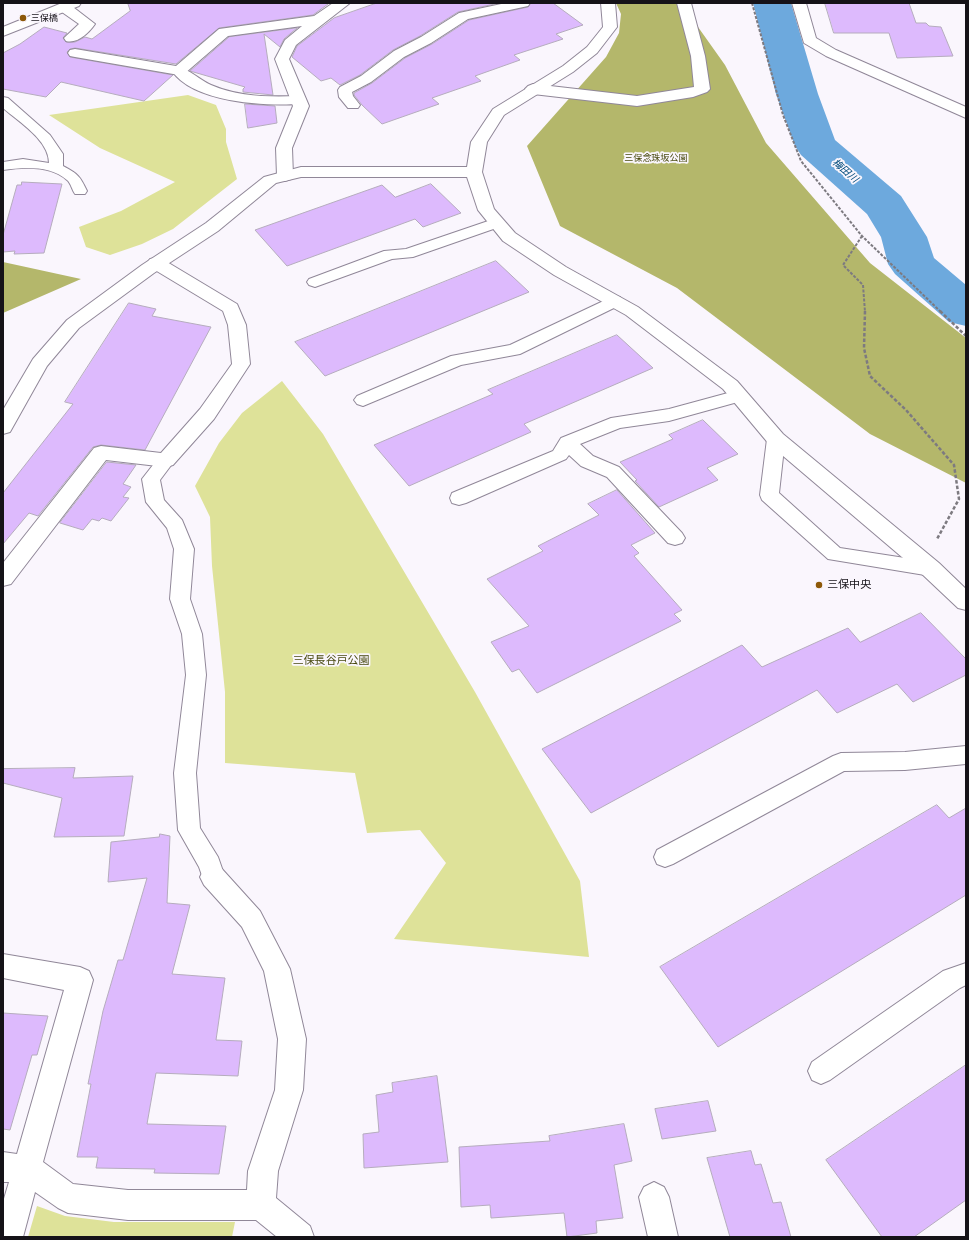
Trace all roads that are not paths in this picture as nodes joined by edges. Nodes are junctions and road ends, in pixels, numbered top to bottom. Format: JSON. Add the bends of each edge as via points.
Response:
{"nodes":[{"id":1,"x":343,"y":3,"type":"edge"},
{"id":2,"x":524,"y":3,"type":"edge"},
{"id":3,"x":608,"y":3,"type":"edge"},
{"id":4,"x":684,"y":3,"type":"edge"},
{"id":5,"x":799,"y":3,"type":"edge"},
{"id":6,"x":69,"y":5,"type":"edge"},
{"id":7,"x":318,"y":20,"type":"junction"},
{"id":8,"x":3,"y":32,"type":"edge"},
{"id":9,"x":71,"y":38,"type":"dead end"},
{"id":10,"x":75,"y":53,"type":"dead end"},
{"id":11,"x":179,"y":71,"type":"junction"},
{"id":12,"x":533,"y":90,"type":"junction"},
{"id":13,"x":299,"y":100,"type":"junction"},
{"id":14,"x":3,"y":101,"type":"edge"},
{"id":15,"x":353,"y":105,"type":"dead end"},
{"id":16,"x":966,"y":113,"type":"edge"},
{"id":17,"x":3,"y":166,"type":"edge"},
{"id":18,"x":56,"y":168,"type":"junction"},
{"id":19,"x":474,"y":172,"type":"junction"},
{"id":20,"x":285,"y":176,"type":"junction"},
{"id":21,"x":80,"y":191,"type":"dead end"},
{"id":22,"x":497,"y":223,"type":"junction"},
{"id":23,"x":156,"y":263,"type":"junction"},
{"id":24,"x":315,"y":282,"type":"dead end"},
{"id":25,"x":614,"y":301,"type":"junction"},
{"id":26,"x":739,"y":396,"type":"junction"},
{"id":27,"x":363,"y":400,"type":"dead end"},
{"id":28,"x":3,"y":427,"type":"edge"},
{"id":29,"x":776,"y":439,"type":"junction"},
{"id":30,"x":566,"y":442,"type":"junction"},
{"id":31,"x":166,"y":460,"type":"junction"},
{"id":32,"x":459,"y":498,"type":"dead end"},
{"id":33,"x":675,"y":538,"type":"dead end"},
{"id":34,"x":931,"y":569,"type":"junction"},
{"id":35,"x":3,"y":578,"type":"edge"},
{"id":36,"x":966,"y":602,"type":"edge"},
{"id":37,"x":966,"y":755,"type":"edge"},
{"id":38,"x":665,"y":858,"type":"dead end"},
{"id":39,"x":213,"y":877,"type":"joint"},
{"id":40,"x":3,"y":966,"type":"edge"},
{"id":41,"x":966,"y":974,"type":"edge"},
{"id":42,"x":821,"y":1072,"type":"dead end"},
{"id":43,"x":15,"y":1168,"type":"edge"},
{"id":44,"x":654,"y":1197,"type":"dead end"},
{"id":45,"x":261,"y":1205,"type":"junction"},
{"id":46,"x":8,"y":1237,"type":"edge"},
{"id":47,"x":299,"y":1237,"type":"edge"},
{"id":48,"x":663,"y":1237,"type":"edge"}],
"edges":[{"from":1,"to":7,"type":"street"},
{"from":2,"to":15,"type":"lane","via":[[464,16],[398,54],[366,79],[345,90],[346,97]]},
{"from":3,"to":12,"type":"street","via":[[610,27],[592,50],[568,69]]},
{"from":4,"to":12,"type":"street","via":[[698,56],[702,89],[637,101]]},
{"from":5,"to":16,"type":"street","via":[[809,40],[831,54]]},
{"from":6,"to":8,"type":"street"},
{"from":6,"to":9,"type":"street","via":[[88,24]]},
{"from":7,"to":11,"type":"street","via":[[224,32]]},
{"from":7,"to":13,"type":"street","via":[[290,43],[282,59]]},
{"from":10,"to":11,"type":"street"},
{"from":11,"to":13,"type":"lane","via":[[187,78],[213,90],[244,99],[269,102]]},
{"from":12,"to":19,"type":"street","via":[[498,112],[478,142]]},
{"from":13,"to":20,"type":"street","via":[[301,106],[284,148]]},
{"from":14,"to":18,"type":"lane","via":[[45,138],[56,154]]},
{"from":17,"to":18,"type":"lane","via":[[23,163]]},
{"from":18,"to":21,"type":"lane","via":[[74,178]]},
{"from":19,"to":20,"type":"street","via":[[301,172]]},
{"from":19,"to":22,"type":"street","via":[[486,210]]},
{"from":20,"to":23,"type":"street","via":[[270,180],[212,227]]},
{"from":22,"to":24,"type":"lane","via":[[407,254],[390,254]]},
{"from":22,"to":25,"type":"street","via":[[509,237],[560,271]]},
{"from":23,"to":28,"type":"street","via":[[73,324],[40,363]]},
{"from":23,"to":31,"type":"street","via":[[231,308],[237,325],[241,364],[207,414]]},
{"from":25,"to":26,"type":"street","via":[[675,343],[730,385]]},
{"from":25,"to":27,"type":"lane","via":[[514,350],[457,360]]},
{"from":26,"to":29,"type":"street"},
{"from":26,"to":30,"type":"lane","via":[[669,415],[617,422]]},
{"from":29,"to":34,"type":"street"},
{"from":29,"to":34,"type":"lane","via":[[769,495],[835,554]]},
{"from":30,"to":32,"type":"lane","via":[[560,455]]},
{"from":30,"to":33,"type":"lane","via":[[587,461],[613,472]]},
{"from":31,"to":35,"type":"street","via":[[101,453]]},
{"from":31,"to":39,"type":"lane","via":[[151,479],[155,502],[175,525],[184,549],[180,599],[192,634],[196,675],[185,774],[190,830],[210,864]]},
{"from":34,"to":36,"type":"street"},
{"from":37,"to":38,"type":"lane","via":[[905,761],[841,762]]},
{"from":39,"to":45,"type":"street","via":[[251,919],[277,969],[292,1039],[289,1090],[263,1171]]},
{"from":40,"to":43,"type":"street","via":[[80,980]]},
{"from":41,"to":42,"type":"lane","via":[[952,979]]},
{"from":43,"to":45,"type":"street","via":[[68,1198],[128,1205]]},
{"from":43,"to":46,"type":"street"},
{"from":44,"to":48,"type":"street"},
{"from":45,"to":47,"type":"street"}]}
